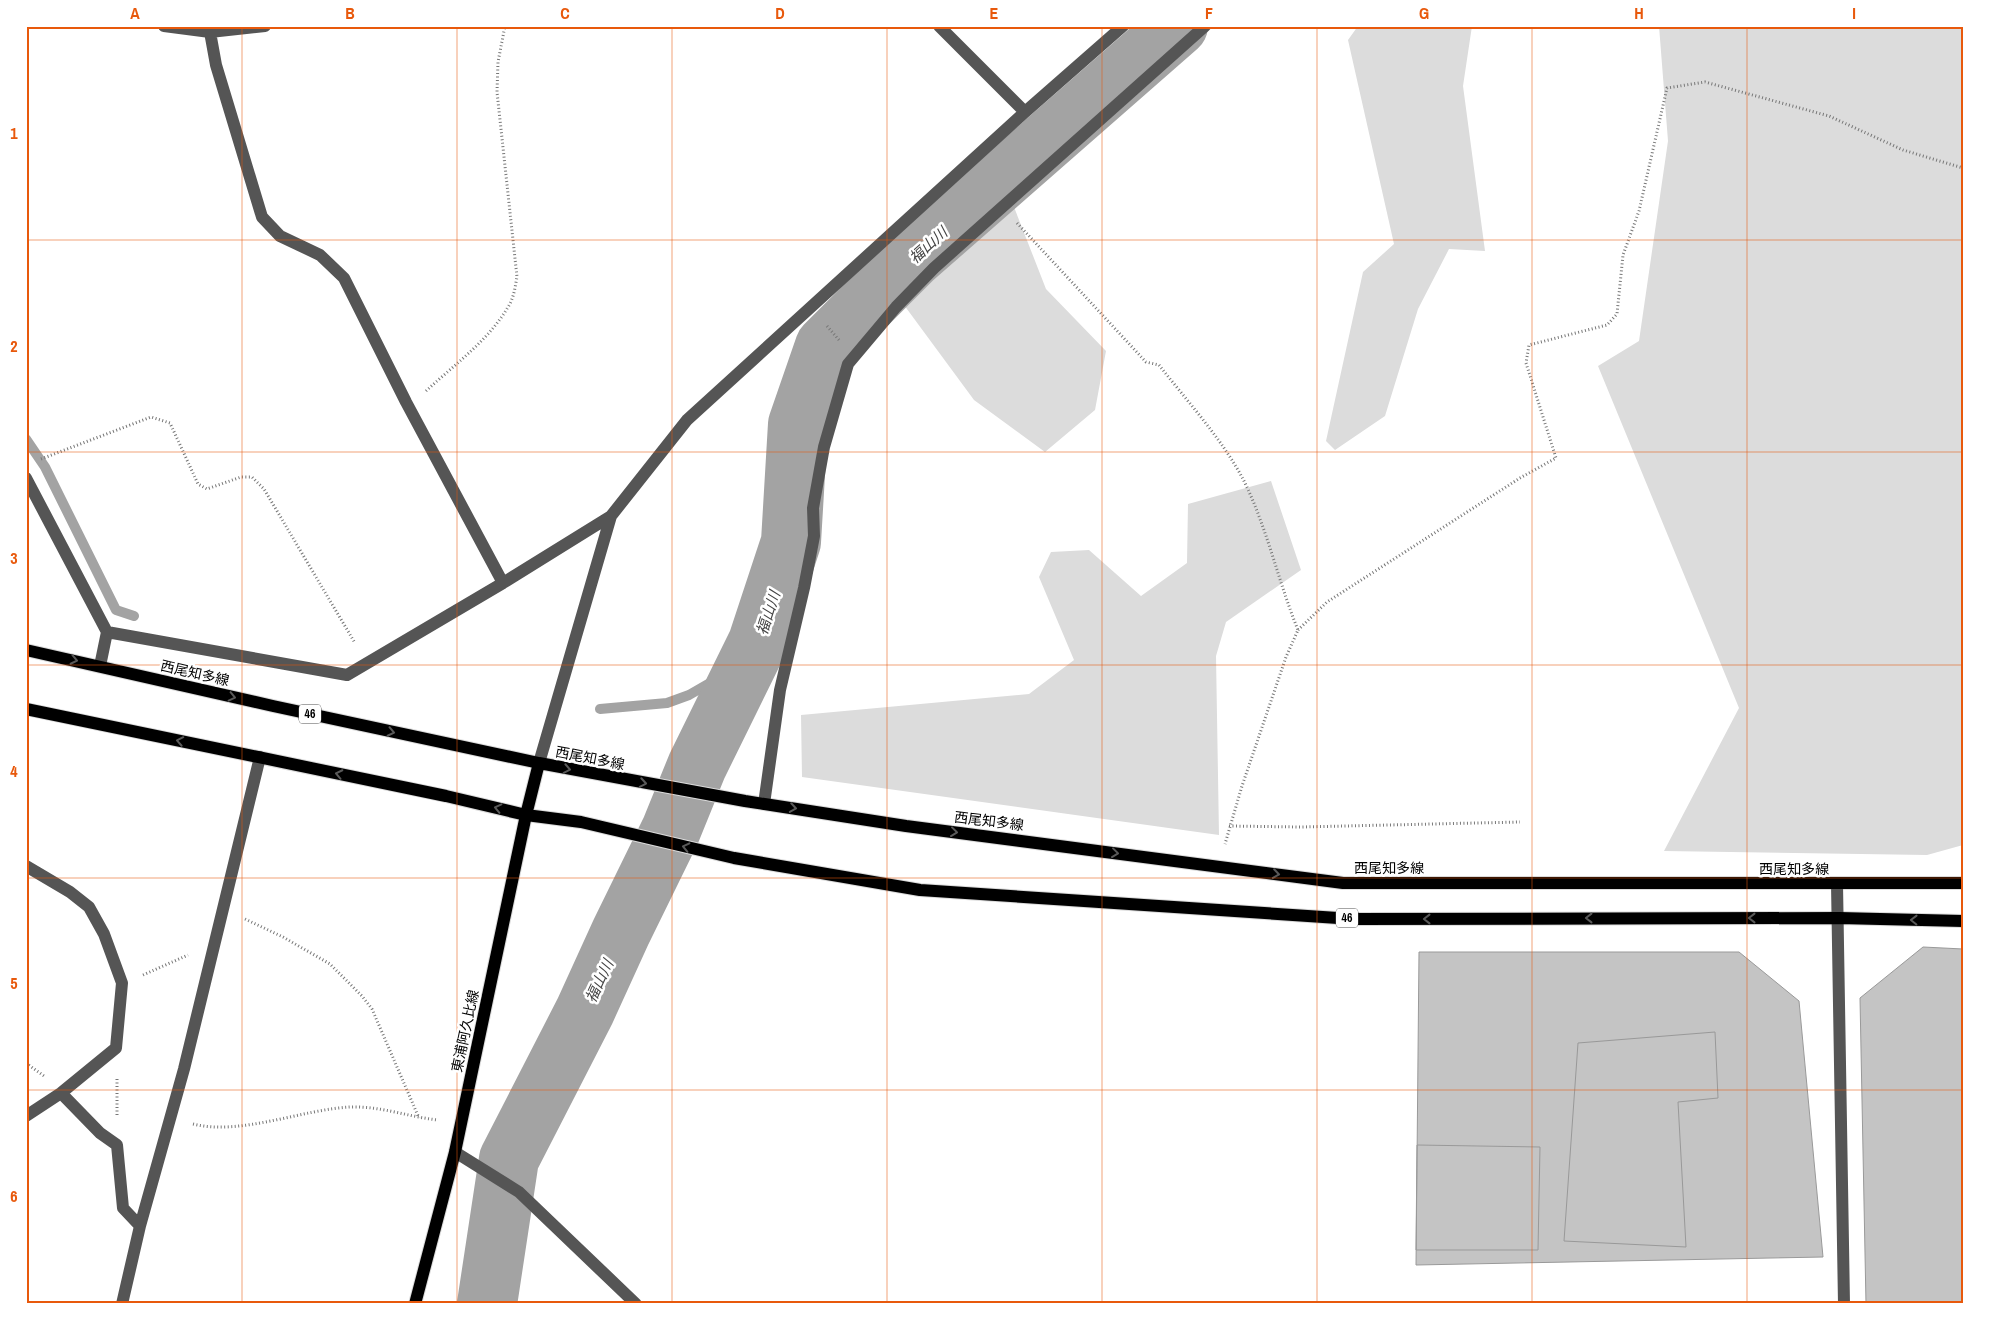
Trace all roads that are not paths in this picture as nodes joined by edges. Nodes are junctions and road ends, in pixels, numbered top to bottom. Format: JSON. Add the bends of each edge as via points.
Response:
{"nodes":[{"id":1,"x":164,"y":26,"type":"edge"},
{"id":2,"x":265,"y":26,"type":"edge"},
{"id":3,"x":939,"y":26,"type":"edge"},
{"id":4,"x":1123,"y":26,"type":"edge"},
{"id":5,"x":1205,"y":26,"type":"edge"},
{"id":6,"x":210,"y":32,"type":"junction"},
{"id":7,"x":1025,"y":112,"type":"junction"},
{"id":8,"x":26,"y":478,"type":"edge"},
{"id":9,"x":610,"y":516,"type":"junction"},
{"id":10,"x":503,"y":583,"type":"junction"},
{"id":11,"x":107,"y":632,"type":"junction"},
{"id":12,"x":26,"y":650,"type":"edge"},
{"id":13,"x":100,"y":666,"type":"junction"},
{"id":14,"x":26,"y":709,"type":"edge"},
{"id":15,"x":260,"y":757,"type":"junction"},
{"id":16,"x":539,"y":763,"type":"junction"},
{"id":17,"x":764,"y":804,"type":"junction"},
{"id":18,"x":526,"y":815,"type":"junction"},
{"id":19,"x":26,"y":866,"type":"edge"},
{"id":20,"x":1837,"y":884,"type":"junction"},
{"id":21,"x":1963,"y":884,"type":"edge"},
{"id":22,"x":1839,"y":918,"type":"junction"},
{"id":23,"x":1963,"y":921,"type":"edge"},
{"id":24,"x":62,"y":1093,"type":"junction"},
{"id":25,"x":26,"y":1116,"type":"edge"},
{"id":26,"x":455,"y":1152,"type":"junction"},
{"id":27,"x":140,"y":1226,"type":"junction"},
{"id":28,"x":122,"y":1304,"type":"edge"},
{"id":29,"x":415,"y":1304,"type":"edge"},
{"id":30,"x":636,"y":1304,"type":"edge"},
{"id":31,"x":1844,"y":1304,"type":"edge"}],
"edges":[{"from":1,"to":6,"type":"street"},
{"from":2,"to":6,"type":"street"},
{"from":3,"to":7,"type":"street"},
{"from":4,"to":7,"type":"street"},
{"from":5,"to":17,"type":"street","via":[[934,268],[848,364],[824,447],[813,508],[814,536],[780,690]]},
{"from":6,"to":10,"type":"street","via":[[216,65],[262,216],[280,236],[320,255],[344,278]]},
{"from":7,"to":9,"type":"street","via":[[687,420]]},
{"from":8,"to":11,"type":"street"},
{"from":9,"to":10,"type":"street"},
{"from":9,"to":16,"type":"street"},
{"from":10,"to":11,"type":"street","via":[[347,675]]},
{"from":11,"to":13,"type":"street"},
{"from":12,"to":13,"type":"main road","name":"西尾知多線","number":"46","one_way":true},
{"from":13,"to":16,"type":"main road","name":"西尾知多線","number":"46","one_way":true},
{"from":15,"to":14,"type":"main road","number":"46","one_way":true},
{"from":18,"to":15,"type":"main road","number":"46","one_way":true},
{"from":15,"to":27,"type":"street","via":[[170,1119]]},
{"from":16,"to":17,"type":"main road","name":"西尾知多線","number":"46","one_way":true},
{"from":16,"to":18,"type":"main road","name":"東浦阿久比線"},
{"from":17,"to":20,"type":"main road","name":"西尾知多線","number":"46","one_way":true,"via":[[906,826],[1343,883]]},
{"from":22,"to":18,"type":"main road","number":"46","one_way":true,"via":[[1353,919],[920,890],[734,858],[581,822]]},
{"from":18,"to":26,"type":"main road","name":"東浦阿久比線"},
{"from":19,"to":24,"type":"street","via":[[89,907],[104,934],[122,983],[116,1048]]},
{"from":20,"to":21,"type":"main road","name":"西尾知多線","number":"46"},
{"from":20,"to":22,"type":"street"},
{"from":23,"to":22,"type":"main road","number":"46","one_way":true},
{"from":22,"to":31,"type":"street"},
{"from":24,"to":25,"type":"street"},
{"from":24,"to":27,"type":"street","via":[[100,1133],[117,1145],[123,1208]]},
{"from":26,"to":29,"type":"main road","name":"東浦阿久比線"},
{"from":26,"to":30,"type":"street","via":[[519,1192]]},
{"from":27,"to":28,"type":"street"}]}
